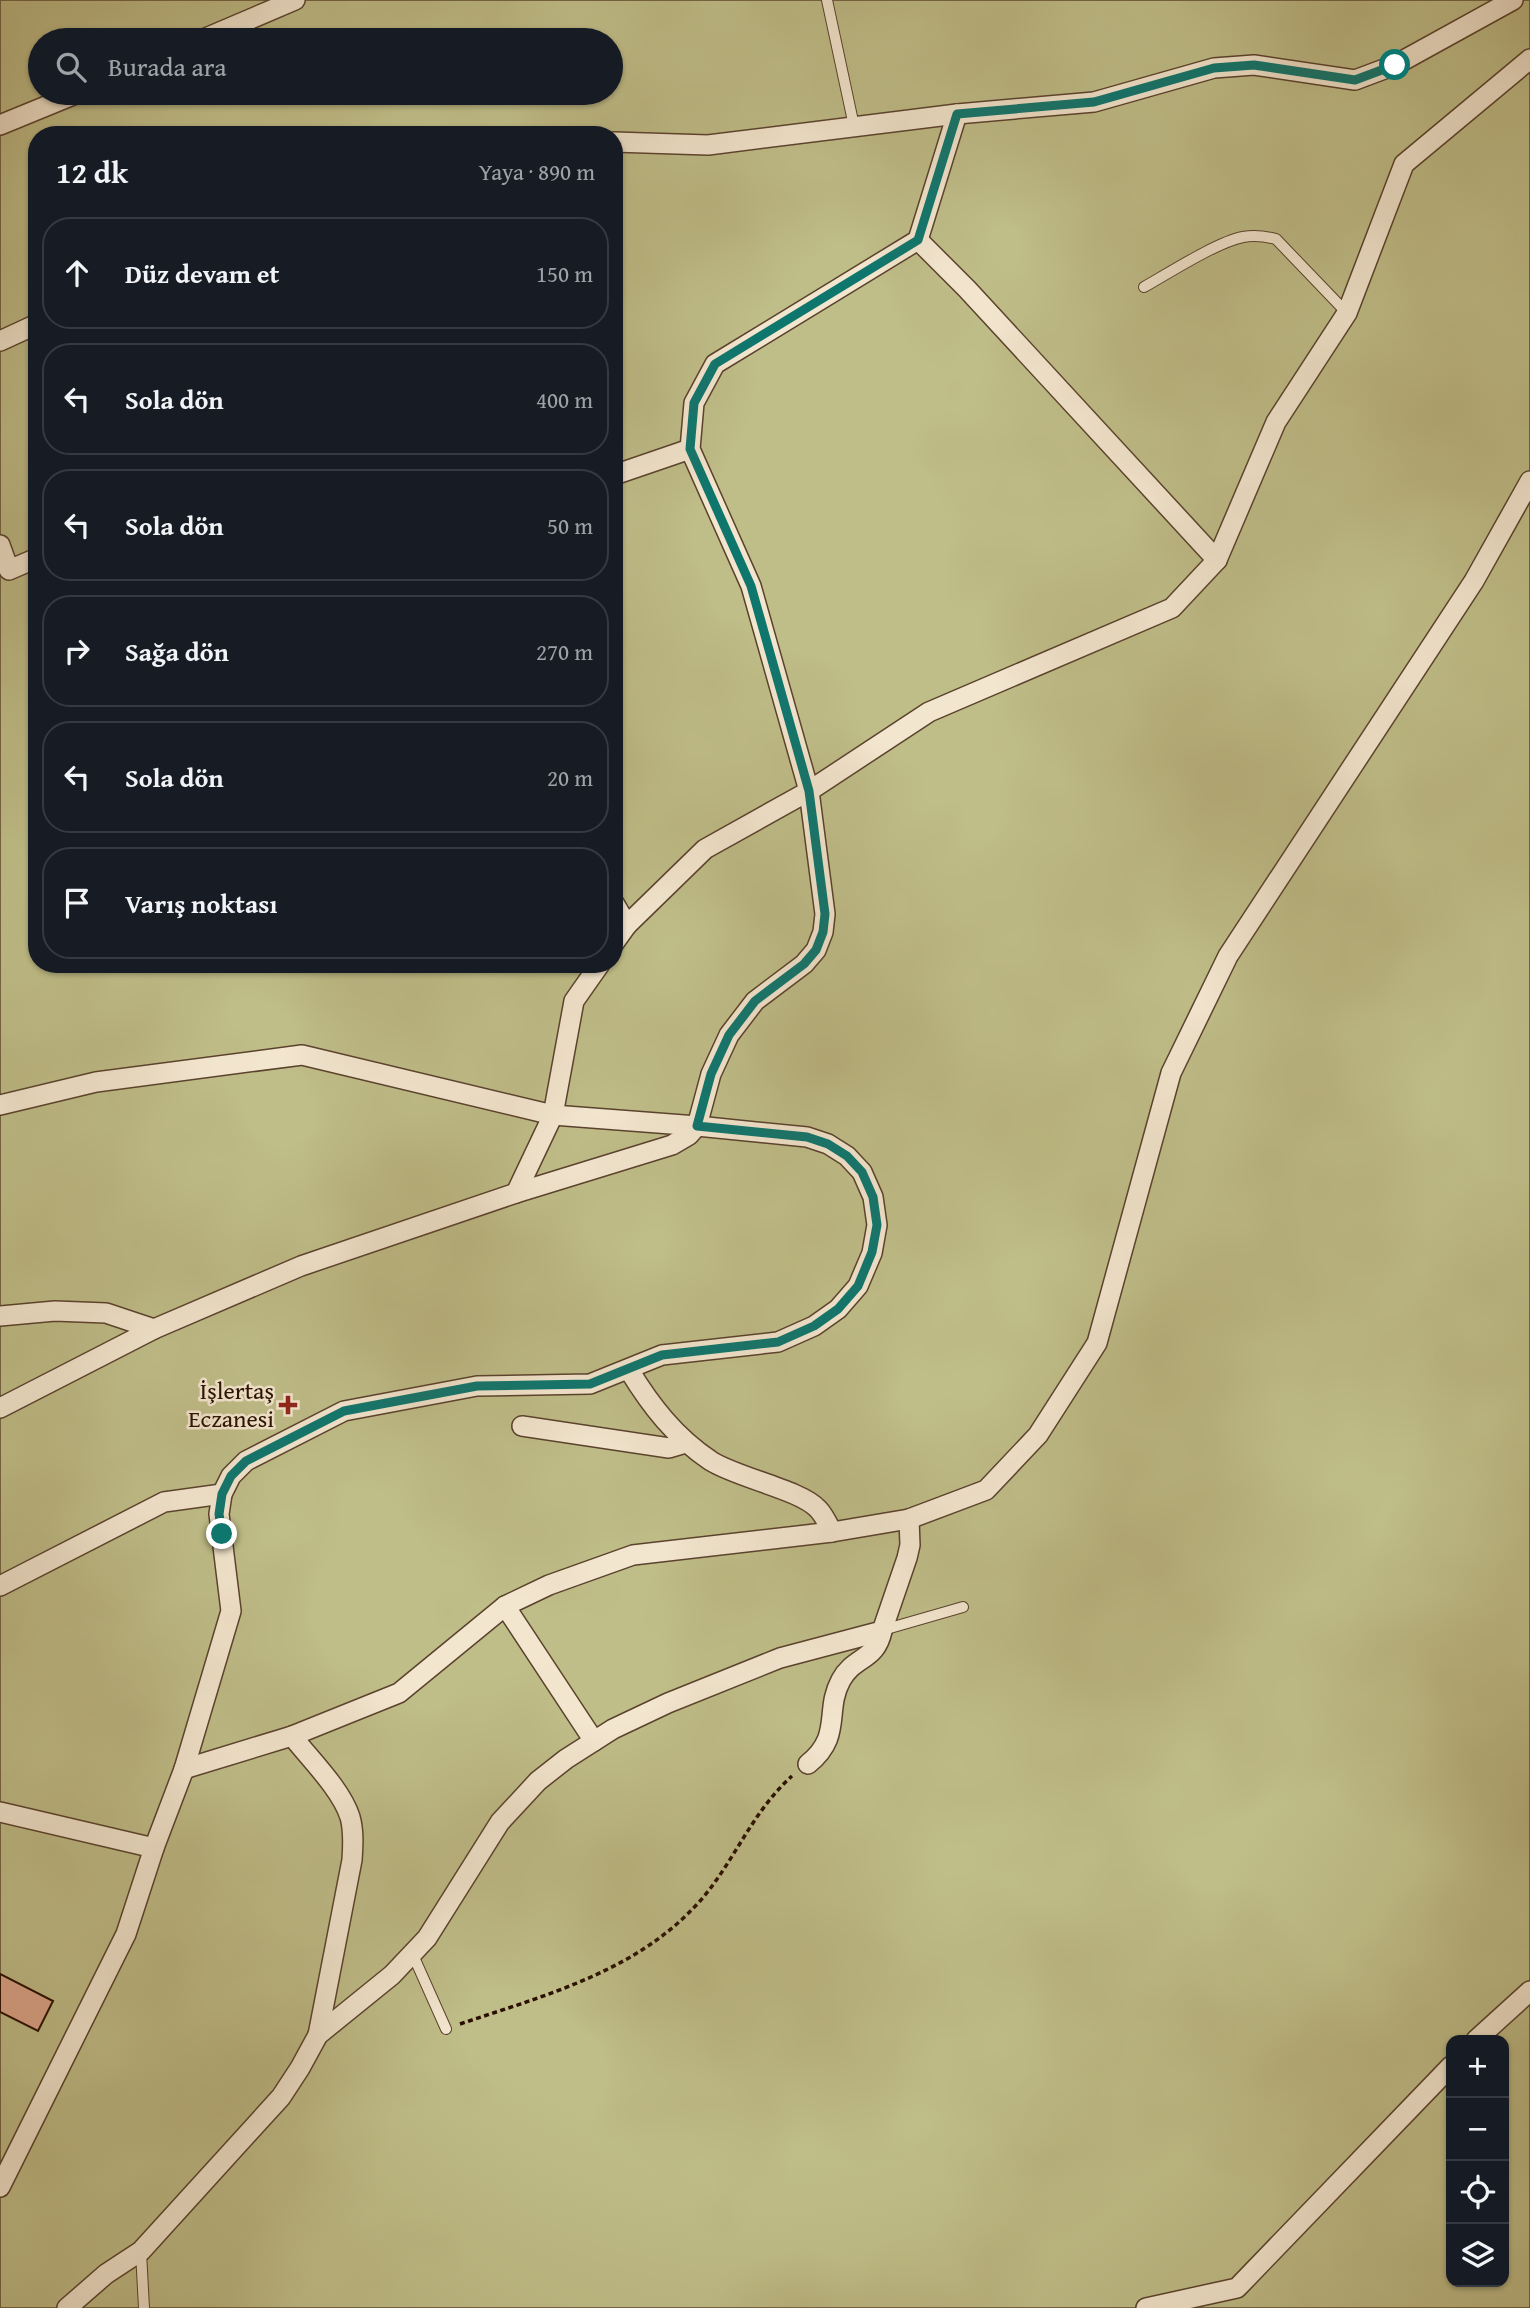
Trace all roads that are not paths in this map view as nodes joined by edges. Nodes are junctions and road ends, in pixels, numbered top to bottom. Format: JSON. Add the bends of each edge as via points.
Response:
{"nodes":[{"id":1,"x":295,"y":0,"type":"edge"},
{"id":2,"x":827,"y":0,"type":"edge"},
{"id":3,"x":1513,"y":0,"type":"edge"},
{"id":4,"x":229,"y":28,"type":"edge"},
{"id":5,"x":1530,"y":59,"type":"edge"},
{"id":6,"x":49,"y":105,"type":"edge"},
{"id":7,"x":957,"y":114,"type":"junction"},
{"id":8,"x":0,"y":125,"type":"edge"},
{"id":9,"x":854,"y":126,"type":"junction"},
{"id":10,"x":623,"y":142,"type":"edge"},
{"id":11,"x":918,"y":240,"type":"junction"},
{"id":12,"x":1144,"y":287,"type":"dead end"},
{"id":13,"x":1347,"y":313,"type":"junction"},
{"id":14,"x":28,"y":328,"type":"edge"},
{"id":15,"x":0,"y":341,"type":"edge"},
{"id":16,"x":690,"y":449,"type":"junction"},
{"id":17,"x":623,"y":472,"type":"edge"},
{"id":18,"x":1530,"y":481,"type":"edge"},
{"id":19,"x":0,"y":545,"type":"edge"},
{"id":20,"x":1217,"y":560,"type":"junction"},
{"id":21,"x":28,"y":562,"type":"edge"},
{"id":22,"x":809,"y":791,"type":"junction"},
{"id":23,"x":623,"y":918,"type":"edge"},
{"id":24,"x":627,"y":925,"type":"junction"},
{"id":25,"x":623,"y":931,"type":"edge"},
{"id":26,"x":594,"y":973,"type":"edge"},
{"id":27,"x":0,"y":1105,"type":"edge"},
{"id":28,"x":553,"y":1115,"type":"junction"},
{"id":29,"x":697,"y":1126,"type":"junction"},
{"id":30,"x":516,"y":1193,"type":"junction"},
{"id":31,"x":0,"y":1316,"type":"edge"},
{"id":32,"x":154,"y":1329,"type":"junction"},
{"id":33,"x":629,"y":1370,"type":"junction"},
{"id":34,"x":0,"y":1408,"type":"edge"},
{"id":35,"x":522,"y":1426,"type":"dead end"},
{"id":36,"x":686,"y":1443,"type":"junction"},
{"id":37,"x":222,"y":1494,"type":"junction"},
{"id":38,"x":909,"y":1519,"type":"junction"},
{"id":39,"x":832,"y":1532,"type":"junction"},
{"id":40,"x":0,"y":1586,"type":"edge"},
{"id":41,"x":505,"y":1606,"type":"junction"},
{"id":42,"x":963,"y":1607,"type":"dead end"},
{"id":43,"x":882,"y":1631,"type":"junction"},
{"id":44,"x":292,"y":1736,"type":"junction"},
{"id":45,"x":594,"y":1741,"type":"junction"},
{"id":46,"x":808,"y":1764,"type":"road end"},
{"id":47,"x":184,"y":1769,"type":"junction"},
{"id":48,"x":0,"y":1812,"type":"edge"},
{"id":49,"x":154,"y":1848,"type":"junction"},
{"id":50,"x":413,"y":1955,"type":"junction"},
{"id":51,"x":1530,"y":1991,"type":"edge"},
{"id":52,"x":446,"y":2029,"type":"road end"},
{"id":53,"x":318,"y":2035,"type":"junction"},
{"id":54,"x":1482,"y":2035,"type":"edge"},
{"id":55,"x":1446,"y":2071,"type":"edge"},
{"id":56,"x":0,"y":2187,"type":"edge"},
{"id":57,"x":141,"y":2251,"type":"junction"},
{"id":58,"x":67,"y":2308,"type":"edge"},
{"id":59,"x":144,"y":2308,"type":"edge"},
{"id":60,"x":1146,"y":2308,"type":"edge"}],
"edges":[{"from":1,"to":4,"type":"street"},
{"from":2,"to":9,"type":"lane"},
{"from":3,"to":7,"type":"street","via":[[1395,65],[1355,80],[1254,65],[1214,68],[1094,102]]},
{"from":5,"to":13,"type":"street","via":[[1404,164]]},
{"from":6,"to":8,"type":"street"},
{"from":7,"to":9,"type":"street"},
{"from":7,"to":11,"type":"street"},
{"from":9,"to":10,"type":"street","via":[[708,145]]},
{"from":11,"to":16,"type":"street","via":[[715,364],[694,403]]},
{"from":11,"to":20,"type":"street"},
{"from":12,"to":13,"type":"lane","via":[[1239,237],[1264,236],[1276,239]]},
{"from":13,"to":20,"type":"street","via":[[1276,422]]},
{"from":14,"to":15,"type":"street"},
{"from":16,"to":17,"type":"street"},
{"from":16,"to":22,"type":"street","via":[[751,586]]},
{"from":18,"to":38,"type":"street","via":[[1474,581],[1228,956],[1171,1073],[1097,1343],[1038,1435],[986,1490]]},
{"from":19,"to":21,"type":"street","via":[[9,570]]},
{"from":20,"to":22,"type":"street","via":[[1172,608],[929,712]]},
{"from":22,"to":24,"type":"street","via":[[705,849]]},
{"from":22,"to":29,"type":"street","via":[[825,914],[823,932],[804,964],[755,1001],[729,1035],[711,1074]]},
{"from":23,"to":24,"type":"street"},
{"from":24,"to":25,"type":"street"},
{"from":26,"to":28,"type":"street","via":[[575,1001]]},
{"from":27,"to":28,"type":"street","via":[[96,1082],[302,1055]]},
{"from":28,"to":29,"type":"street"},
{"from":28,"to":30,"type":"street"},
{"from":29,"to":30,"type":"street","via":[[672,1145]]},
{"from":29,"to":33,"type":"street","via":[[807,1137],[847,1156],[862,1172],[873,1197],[877,1225],[872,1252],[858,1286],[838,1309],[814,1326],[778,1342],[662,1355]]},
{"from":30,"to":32,"type":"street","via":[[301,1266]]},
{"from":31,"to":32,"type":"street","via":[[106,1313]]},
{"from":32,"to":34,"type":"street"},
{"from":33,"to":36,"type":"street","via":[[649,1402]]},
{"from":33,"to":37,"type":"street","via":[[590,1384],[477,1386],[344,1411],[246,1461]]},
{"from":35,"to":36,"type":"street","via":[[669,1448]]},
{"from":36,"to":39,"type":"street","via":[[734,1474],[807,1500]]},
{"from":37,"to":40,"type":"street","via":[[164,1502]]},
{"from":37,"to":47,"type":"street","via":[[219,1514],[231,1611]]},
{"from":38,"to":39,"type":"street"},
{"from":38,"to":43,"type":"street","via":[[907,1558]]},
{"from":39,"to":41,"type":"street","via":[[633,1555]]},
{"from":41,"to":44,"type":"street","via":[[399,1693]]},
{"from":41,"to":45,"type":"street"},
{"from":42,"to":43,"type":"lane"},
{"from":43,"to":45,"type":"street","via":[[770,1662],[649,1711]]},
{"from":43,"to":46,"type":"street","via":[[873,1653],[841,1680],[831,1734]]},
{"from":44,"to":47,"type":"street"},
{"from":44,"to":53,"type":"street","via":[[343,1801],[354,1838]]},
{"from":45,"to":50,"type":"street","via":[[548,1773],[500,1822]]},
{"from":47,"to":49,"type":"street"},
{"from":48,"to":49,"type":"street"},
{"from":49,"to":56,"type":"street","via":[[126,1934]]},
{"from":50,"to":52,"type":"lane"},
{"from":50,"to":53,"type":"street"},
{"from":51,"to":54,"type":"street"},
{"from":53,"to":57,"type":"street","via":[[281,2097]]},
{"from":55,"to":60,"type":"street","via":[[1237,2288]]},
{"from":57,"to":58,"type":"street"},
{"from":57,"to":59,"type":"lane"}]}
